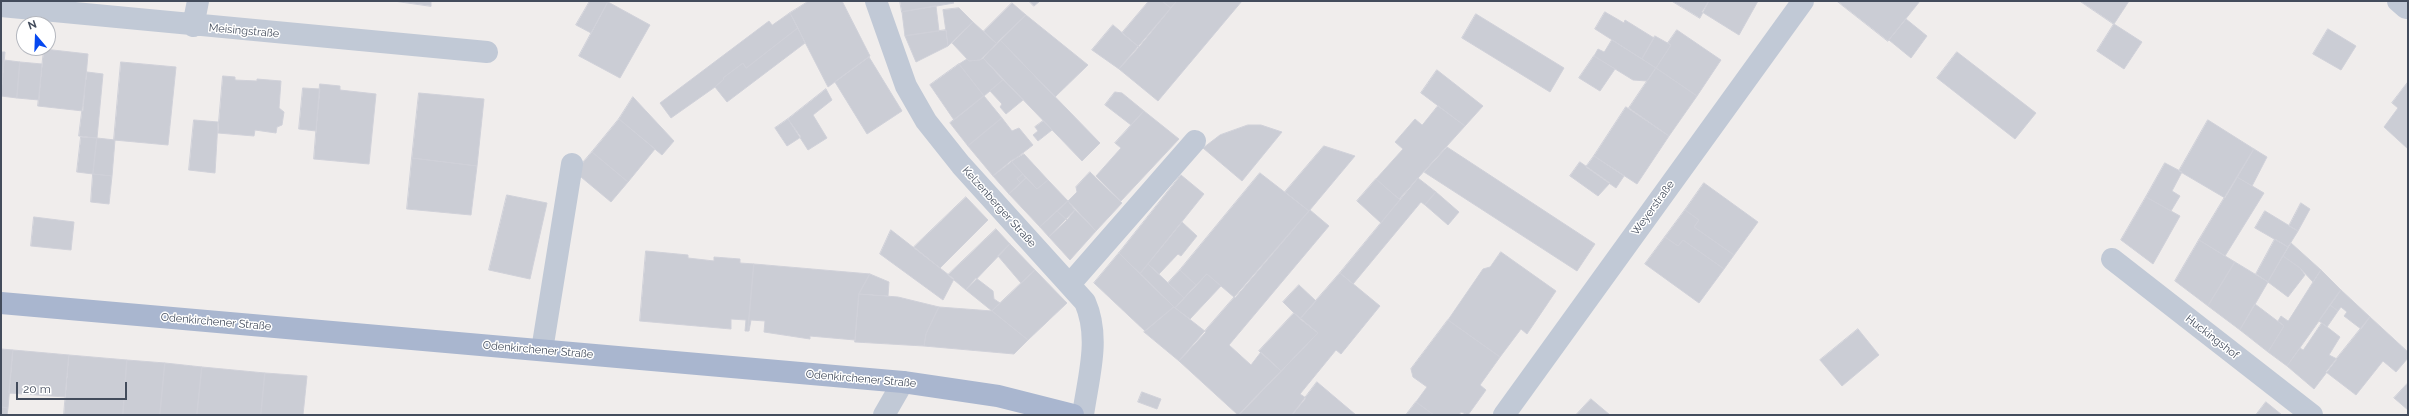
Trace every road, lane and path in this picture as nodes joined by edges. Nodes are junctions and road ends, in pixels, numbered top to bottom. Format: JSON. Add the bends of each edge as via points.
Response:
{"nodes":[{"id":1,"x":198,"y":1,"type":"edge"},
{"id":2,"x":876,"y":1,"type":"edge"},
{"id":3,"x":1803,"y":1,"type":"edge"},
{"id":4,"x":2398,"y":1,"type":"edge"},
{"id":5,"x":2408,"y":5,"type":"edge"},
{"id":6,"x":1,"y":6,"type":"edge"},
{"id":7,"x":193,"y":26,"type":"junction"},
{"id":8,"x":487,"y":52,"type":"dead end"},
{"id":9,"x":1195,"y":141,"type":"dead end"},
{"id":10,"x":572,"y":164,"type":"dead end"},
{"id":11,"x":2112,"y":259,"type":"dead end"},
{"id":12,"x":1070,"y":284,"type":"junction"},
{"id":13,"x":1,"y":303,"type":"edge"},
{"id":14,"x":542,"y":350,"type":"junction"},
{"id":15,"x":903,"y":382,"type":"junction"},
{"id":16,"x":884,"y":415,"type":"edge"},
{"id":17,"x":1073,"y":415,"type":"edge"},
{"id":18,"x":1083,"y":415,"type":"edge"},
{"id":19,"x":1504,"y":415,"type":"edge"},
{"id":20,"x":2312,"y":415,"type":"edge"}],
"edges":[{"from":1,"to":7,"type":"street"},
{"from":2,"to":12,"type":"street","name":"Kelzenberger Straße","via":[[906,86],[926,121],[960,165]]},
{"from":3,"to":19,"type":"street","name":"Weyerstraße"},
{"from":4,"to":5,"type":"street","via":[[2406,8]]},
{"from":6,"to":7,"type":"street","name":"Meisingstraße"},
{"from":7,"to":8,"type":"street","name":"Meisingstraße"},
{"from":9,"to":12,"type":"street"},
{"from":10,"to":14,"type":"street"},
{"from":11,"to":20,"type":"street","name":"Huckingshof"},
{"from":12,"to":18,"type":"street","name":"Kelzenberger Straße","via":[[1085,302],[1093,333]]},
{"from":13,"to":14,"type":"main road","name":"Odenkirchener Straße"},
{"from":14,"to":15,"type":"main road","name":"Odenkirchener Straße"},
{"from":15,"to":16,"type":"street"},
{"from":15,"to":17,"type":"main road","name":"Odenkirchener Straße","via":[[998,396]]}]}
